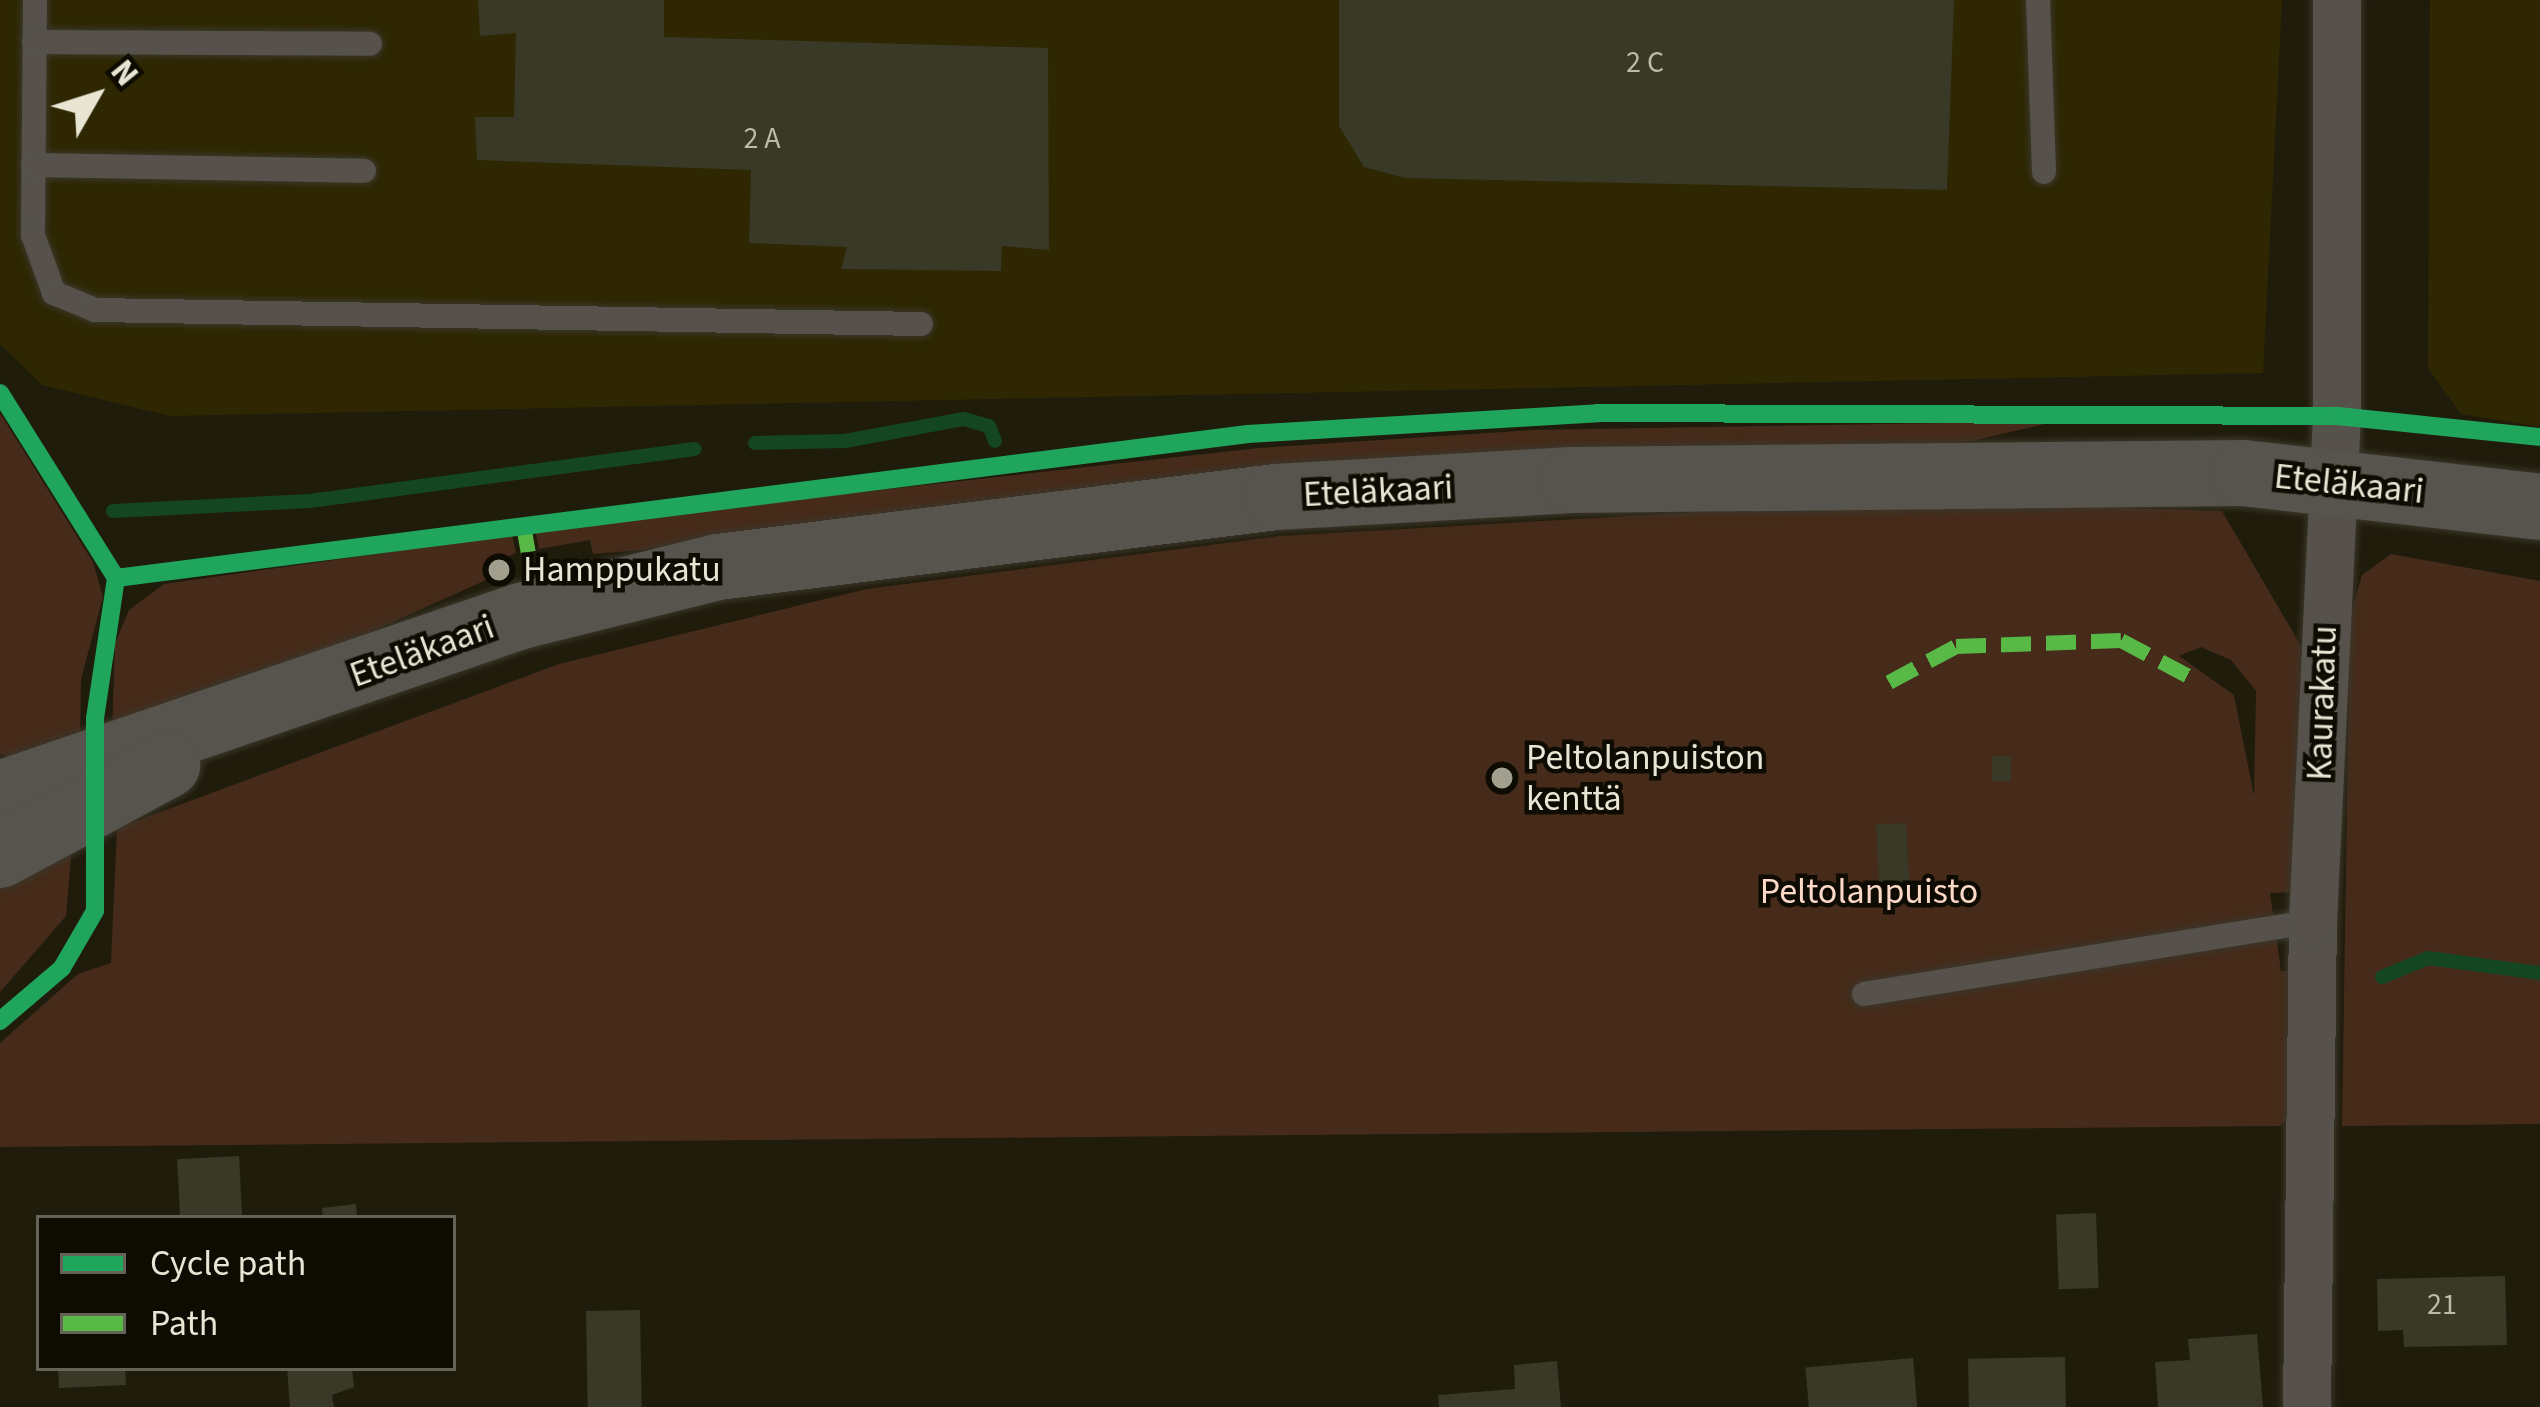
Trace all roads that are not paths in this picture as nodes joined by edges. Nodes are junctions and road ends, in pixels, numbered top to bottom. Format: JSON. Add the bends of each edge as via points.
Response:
{"nodes":[{"id":1,"x":34,"y":0,"type":"edge"},
{"id":2,"x":2038,"y":0,"type":"edge"},
{"id":3,"x":2337,"y":0,"type":"edge"},
{"id":4,"x":34,"y":43,"type":"junction"},
{"id":5,"x":370,"y":44,"type":"dead end"},
{"id":6,"x":33,"y":165,"type":"junction"},
{"id":7,"x":364,"y":171,"type":"dead end"},
{"id":8,"x":2044,"y":172,"type":"dead end"},
{"id":9,"x":921,"y":324,"type":"dead end"},
{"id":10,"x":2334,"y":479,"type":"junction"},
{"id":11,"x":2540,"y":507,"type":"edge"},
{"id":12,"x":241,"y":717,"type":"junction"},
{"id":13,"x":0,"y":794,"type":"edge"},
{"id":14,"x":0,"y":855,"type":"edge"},
{"id":15,"x":2313,"y":921,"type":"junction"},
{"id":16,"x":1864,"y":994,"type":"dead end"},
{"id":17,"x":2307,"y":1407,"type":"edge"}],
"edges":[{"from":1,"to":4,"type":"lane"},
{"from":2,"to":8,"type":"lane"},
{"from":3,"to":10,"type":"street","name":"Kaurakatu"},
{"from":4,"to":5,"type":"lane"},
{"from":4,"to":6,"type":"lane"},
{"from":6,"to":7,"type":"lane"},
{"from":6,"to":9,"type":"lane","via":[[33,235],[54,293],[95,310]]},
{"from":10,"to":11,"type":"main road","name":"Eteläkaari"},
{"from":10,"to":12,"type":"main road","name":"Eteläkaari","via":[[1572,480],[1276,496],[718,568],[521,616]]},
{"from":10,"to":15,"type":"street","name":"Kaurakatu"},
{"from":12,"to":13,"type":"main road","name":"Eteläkaari"},
{"from":12,"to":14,"type":"main road","name":"Eteläkaari","via":[[131,789]]},
{"from":15,"to":16,"type":"lane"},
{"from":15,"to":17,"type":"street","name":"Kaurakatu"}]}
